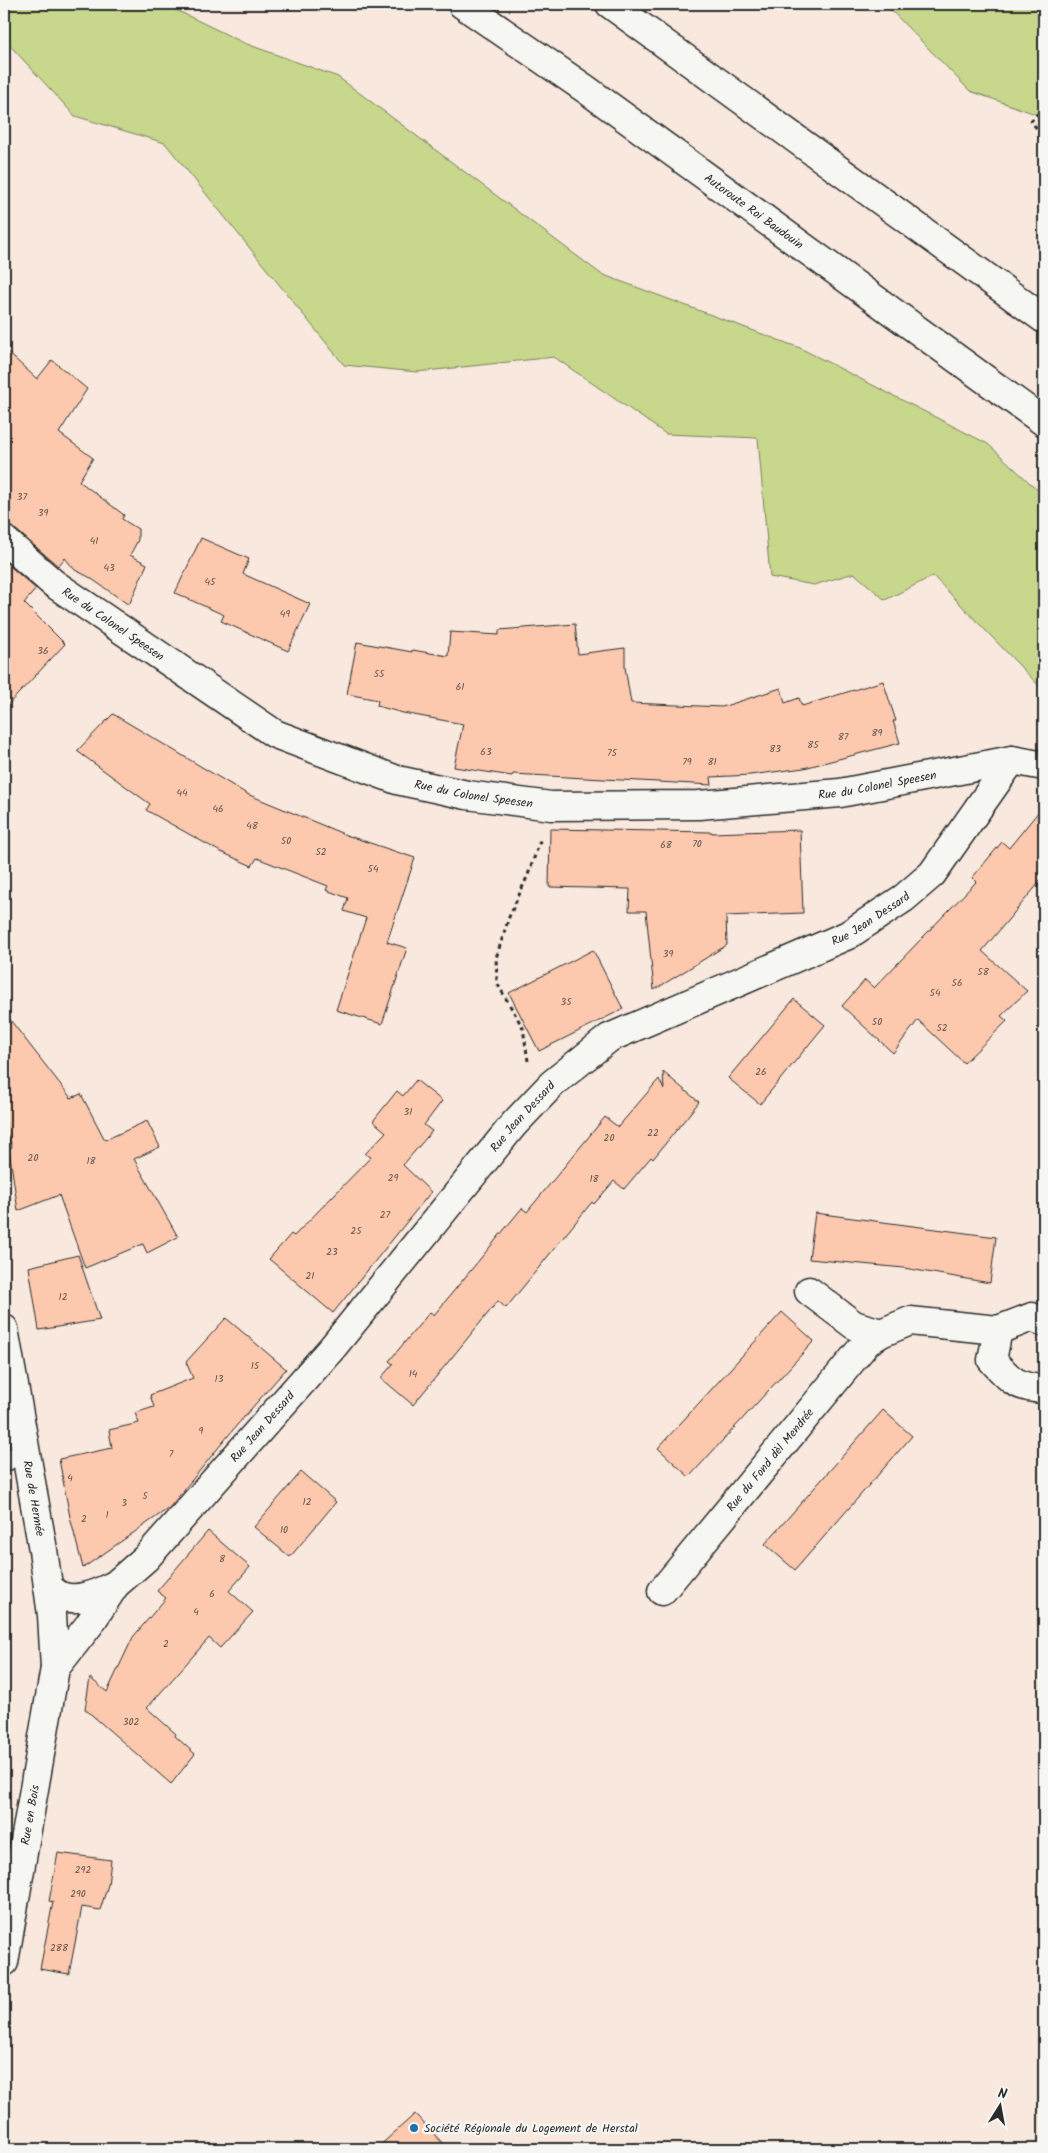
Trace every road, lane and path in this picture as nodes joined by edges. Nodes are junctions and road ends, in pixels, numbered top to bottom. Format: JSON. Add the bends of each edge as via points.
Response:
{"nodes":[{"id":1,"x":462,"y":4,"type":"edge"},
{"id":2,"x":610,"y":4,"type":"edge"},
{"id":3,"x":1044,"y":107,"type":"edge"},
{"id":4,"x":1044,"y":138,"type":"edge"},
{"id":5,"x":1044,"y":319,"type":"edge"},
{"id":6,"x":1044,"y":422,"type":"edge"},
{"id":7,"x":4,"y":540,"type":"edge"},
{"id":8,"x":1012,"y":760,"type":"junction"},
{"id":9,"x":1044,"y":766,"type":"edge"},
{"id":10,"x":551,"y":806,"type":"junction"},
{"id":11,"x":534,"y":1101,"type":"junction"},
{"id":12,"x":809,"y":1291,"type":"dead end"},
{"id":13,"x":1044,"y":1322,"type":"edge"},
{"id":14,"x":4,"y":1329,"type":"edge"},
{"id":15,"x":998,"y":1330,"type":"junction"},
{"id":16,"x":881,"y":1332,"type":"junction"},
{"id":17,"x":1044,"y":1389,"type":"edge"},
{"id":18,"x":9,"y":1396,"type":"edge"},
{"id":19,"x":14,"y":1457,"type":"edge"},
{"id":20,"x":115,"y":1585,"type":"junction"},
{"id":21,"x":48,"y":1587,"type":"junction"},
{"id":22,"x":662,"y":1591,"type":"dead end"},
{"id":23,"x":55,"y":1668,"type":"junction"},
{"id":24,"x":4,"y":1962,"type":"edge"}],
"edges":[{"from":1,"to":6,"type":"main road","name":"Autoroute Roi Baudouin","via":[[587,90]]},
{"from":2,"to":5,"type":"main road"},
{"from":3,"to":4,"type":"path","via":[[1031,121]]},
{"from":7,"to":10,"type":"main road","name":"Rue du Colonel Speesen","via":[[53,583],[275,734],[396,780]]},
{"from":8,"to":9,"type":"main road"},
{"from":8,"to":10,"type":"main road","name":"Rue du Colonel Speesen","via":[[840,793],[699,805]]},
{"from":8,"to":11,"type":"main road","name":"Rue Jean Dessard","via":[[932,874],[904,898],[848,935],[610,1038]]},
{"from":10,"to":11,"type":"path","via":[[496,958],[497,983],[523,1028]]},
{"from":11,"to":20,"type":"main road","name":"Rue Jean Dessard","via":[[332,1348],[146,1558]]},
{"from":12,"to":16,"type":"main road","via":[[854,1325]]},
{"from":13,"to":15,"type":"main road","via":[[1032,1317]]},
{"from":14,"to":18,"type":"main road","name":"Rue de Hermée"},
{"from":15,"to":16,"type":"main road","name":"Rue du Fond dèl Mendrée","via":[[910,1321]]},
{"from":15,"to":17,"type":"main road","via":[[992,1360],[1007,1377],[1026,1388]]},
{"from":16,"to":22,"type":"main road","name":"Rue du Fond dèl Mendrée","via":[[866,1342]]},
{"from":18,"to":19,"type":"main road","name":"Rue de Hermée"},
{"from":19,"to":21,"type":"main road","name":"Rue de Hermée"},
{"from":20,"to":21,"type":"main road","name":"Rue Jean Dessard","via":[[93,1595],[75,1598],[60,1596]]},
{"from":20,"to":23,"type":"main road","name":"Rue Jean Dessard"},
{"from":21,"to":23,"type":"main road","name":"Rue de Hermée"},
{"from":23,"to":24,"type":"main road","name":"Rue en Bois"}]}
